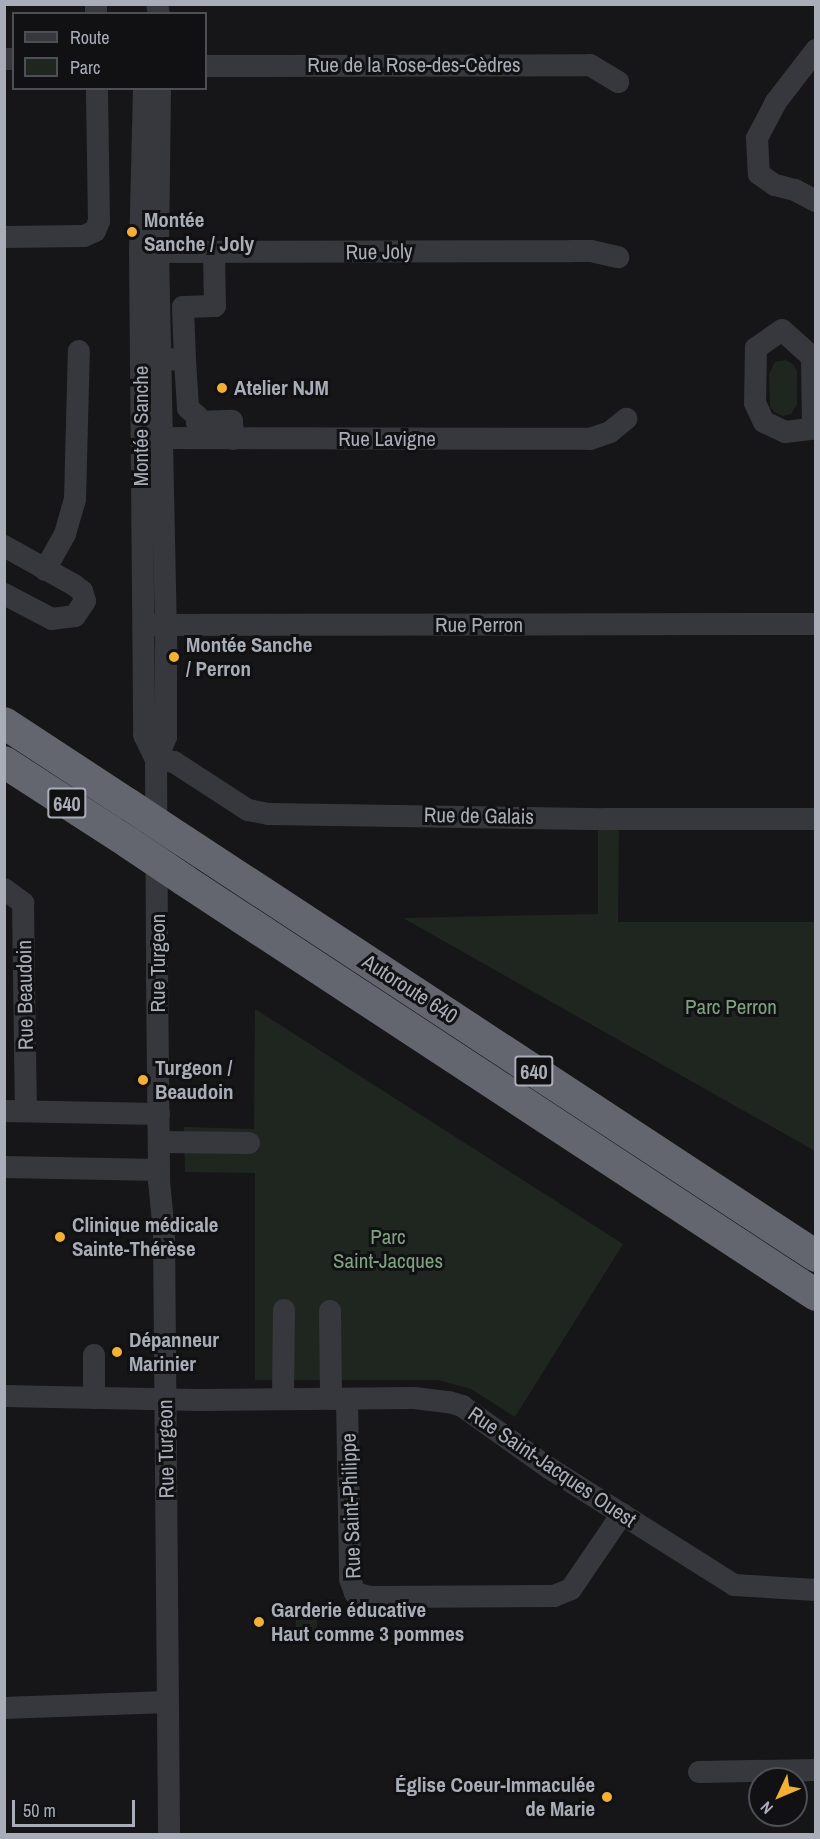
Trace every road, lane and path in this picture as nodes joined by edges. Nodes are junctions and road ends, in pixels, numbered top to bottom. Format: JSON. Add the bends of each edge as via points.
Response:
{"nodes":[{"id":1,"x":816,"y":50,"type":"edge"},
{"id":2,"x":207,"y":66,"type":"edge"},
{"id":3,"x":618,"y":82,"type":"dead end"},
{"id":4,"x":97,"y":90,"type":"edge"},
{"id":5,"x":144,"y":90,"type":"edge"},
{"id":6,"x":160,"y":90,"type":"edge"},
{"id":7,"x":816,"y":201,"type":"edge"},
{"id":8,"x":4,"y":237,"type":"edge"},
{"id":9,"x":215,"y":247,"type":"junction"},
{"id":10,"x":149,"y":252,"type":"junction"},
{"id":11,"x":618,"y":257,"type":"dead end"},
{"id":12,"x":79,"y":351,"type":"dead end"},
{"id":13,"x":161,"y":368,"type":"junction"},
{"id":14,"x":186,"y":368,"type":"junction"},
{"id":15,"x":626,"y":419,"type":"dead end"},
{"id":16,"x":197,"y":431,"type":"junction"},
{"id":17,"x":152,"y":438,"type":"junction"},
{"id":18,"x":4,"y":546,"type":"edge"},
{"id":19,"x":45,"y":570,"type":"junction"},
{"id":20,"x":4,"y":594,"type":"edge"},
{"id":21,"x":816,"y":624,"type":"edge"},
{"id":22,"x":142,"y":625,"type":"junction"},
{"id":23,"x":166,"y":625,"type":"junction"},
{"id":24,"x":4,"y":723,"type":"edge"},
{"id":25,"x":156,"y":760,"type":"junction"},
{"id":26,"x":4,"y":762,"type":"edge"},
{"id":27,"x":816,"y":819,"type":"edge"},
{"id":28,"x":157,"y":844,"type":"junction"},
{"id":29,"x":4,"y":889,"type":"edge"},
{"id":30,"x":14,"y":976,"type":"edge"},
{"id":31,"x":15,"y":1070,"type":"edge"},
{"id":32,"x":15,"y":1111,"type":"edge"},
{"id":33,"x":159,"y":1114,"type":"junction"},
{"id":34,"x":159,"y":1142,"type":"junction"},
{"id":35,"x":249,"y":1143,"type":"dead end"},
{"id":36,"x":4,"y":1167,"type":"edge"},
{"id":37,"x":159,"y":1170,"type":"junction"},
{"id":38,"x":816,"y":1256,"type":"edge"},
{"id":39,"x":816,"y":1295,"type":"edge"},
{"id":40,"x":284,"y":1310,"type":"dead end"},
{"id":41,"x":330,"y":1311,"type":"dead end"},
{"id":42,"x":100,"y":1361,"type":"dead end"},
{"id":43,"x":4,"y":1396,"type":"edge"},
{"id":44,"x":100,"y":1398,"type":"junction"},
{"id":45,"x":339,"y":1399,"type":"junction"},
{"id":46,"x":165,"y":1400,"type":"junction"},
{"id":47,"x":283,"y":1400,"type":"junction"},
{"id":48,"x":622,"y":1514,"type":"junction"},
{"id":49,"x":816,"y":1590,"type":"edge"},
{"id":50,"x":167,"y":1702,"type":"junction"},
{"id":51,"x":4,"y":1708,"type":"edge"},
{"id":52,"x":816,"y":1770,"type":"edge"},
{"id":53,"x":699,"y":1772,"type":"dead end"},
{"id":54,"x":169,"y":1834,"type":"edge"}],
"edges":[{"from":1,"to":7,"type":"street","via":[[776,102],[757,138],[759,174]]},
{"from":2,"to":3,"type":"street","name":"Rue de la Rose-des-Cèdres","via":[[590,65]]},
{"from":4,"to":8,"type":"street","via":[[99,221],[95,231],[84,236]]},
{"from":5,"to":10,"type":"street","name":"Montée Sanche"},
{"from":6,"to":10,"type":"street","name":"Montée Sanche"},
{"from":9,"to":10,"type":"street","name":"Rue Joly"},
{"from":9,"to":11,"type":"street","name":"Rue Joly","via":[[572,250]]},
{"from":9,"to":14,"type":"street","via":[[214,306],[183,307]]},
{"from":10,"to":13,"type":"street","name":"Montée Sanche"},
{"from":10,"to":17,"type":"street","name":"Montée Sanche"},
{"from":12,"to":19,"type":"street","via":[[75,499],[65,534]]},
{"from":13,"to":14,"type":"street"},
{"from":13,"to":17,"type":"street","name":"Montée Sanche"},
{"from":14,"to":16,"type":"street","via":[[188,408],[196,416]]},
{"from":15,"to":16,"type":"street","name":"Rue Lavigne","via":[[610,432],[590,439],[233,439]]},
{"from":16,"to":17,"type":"street","name":"Rue Lavigne"},
{"from":17,"to":22,"type":"street","name":"Montée Sanche"},
{"from":17,"to":23,"type":"street","name":"Montée Sanche"},
{"from":18,"to":19,"type":"street"},
{"from":19,"to":20,"type":"street","via":[[82,591],[84,606],[75,616],[52,619]]},
{"from":21,"to":23,"type":"street","name":"Rue Perron"},
{"from":22,"to":23,"type":"street","name":"Rue Perron"},
{"from":22,"to":25,"type":"street","name":"Montée Sanche","via":[[144,735]]},
{"from":23,"to":25,"type":"street","name":"Montée Sanche","via":[[166,737]]},
{"from":24,"to":28,"type":"highway","name":"Autoroute 640","number":"640","bridge":true,"via":[[128,804]]},
{"from":25,"to":27,"type":"street","name":"Rue de Galais","via":[[174,762],[258,813],[582,822]]},
{"from":25,"to":28,"type":"street","name":"Montée Sanche"},
{"from":26,"to":28,"type":"highway","name":"Autoroute 640","number":"640"},
{"from":28,"to":33,"type":"street","name":"Rue Turgeon"},
{"from":28,"to":38,"type":"highway","name":"Autoroute 640","number":"640"},
{"from":28,"to":39,"type":"highway","name":"Autoroute 640","number":"640","bridge":true,"via":[[184,880]]},
{"from":29,"to":30,"type":"street","name":"Rue Beaudoin","via":[[23,903]]},
{"from":30,"to":31,"type":"street","name":"Rue Beaudoin"},
{"from":31,"to":32,"type":"street","name":"Rue Beaudoin"},
{"from":32,"to":33,"type":"street","name":"Rue Beaudoin"},
{"from":33,"to":34,"type":"street","name":"Rue Turgeon"},
{"from":34,"to":35,"type":"street"},
{"from":34,"to":37,"type":"street","name":"Rue Turgeon"},
{"from":36,"to":37,"type":"street"},
{"from":37,"to":46,"type":"street","name":"Rue Turgeon","via":[[164,1232]]},
{"from":40,"to":47,"type":"street"},
{"from":41,"to":45,"type":"street"},
{"from":42,"to":44,"type":"street"},
{"from":43,"to":44,"type":"street","name":"Rue Saint-Jacques Ouest"},
{"from":44,"to":46,"type":"street","name":"Rue Saint-Jacques Ouest"},
{"from":45,"to":47,"type":"street","name":"Rue Saint-Jacques Ouest"},
{"from":45,"to":48,"type":"street","name":"Rue Saint-Jacques Ouest","via":[[414,1398],[462,1406]]},
{"from":45,"to":48,"type":"street","name":"Rue Saint-Philippe","via":[[350,1578],[355,1593],[370,1597],[554,1596],[571,1589]]},
{"from":46,"to":47,"type":"street","name":"Rue Saint-Jacques Ouest"},
{"from":46,"to":50,"type":"street","name":"Rue Turgeon"},
{"from":48,"to":49,"type":"street","name":"Rue Saint-Jacques Ouest","via":[[734,1585]]},
{"from":50,"to":51,"type":"street"},
{"from":50,"to":54,"type":"street","name":"Rue Turgeon"},
{"from":52,"to":53,"type":"street"}]}
